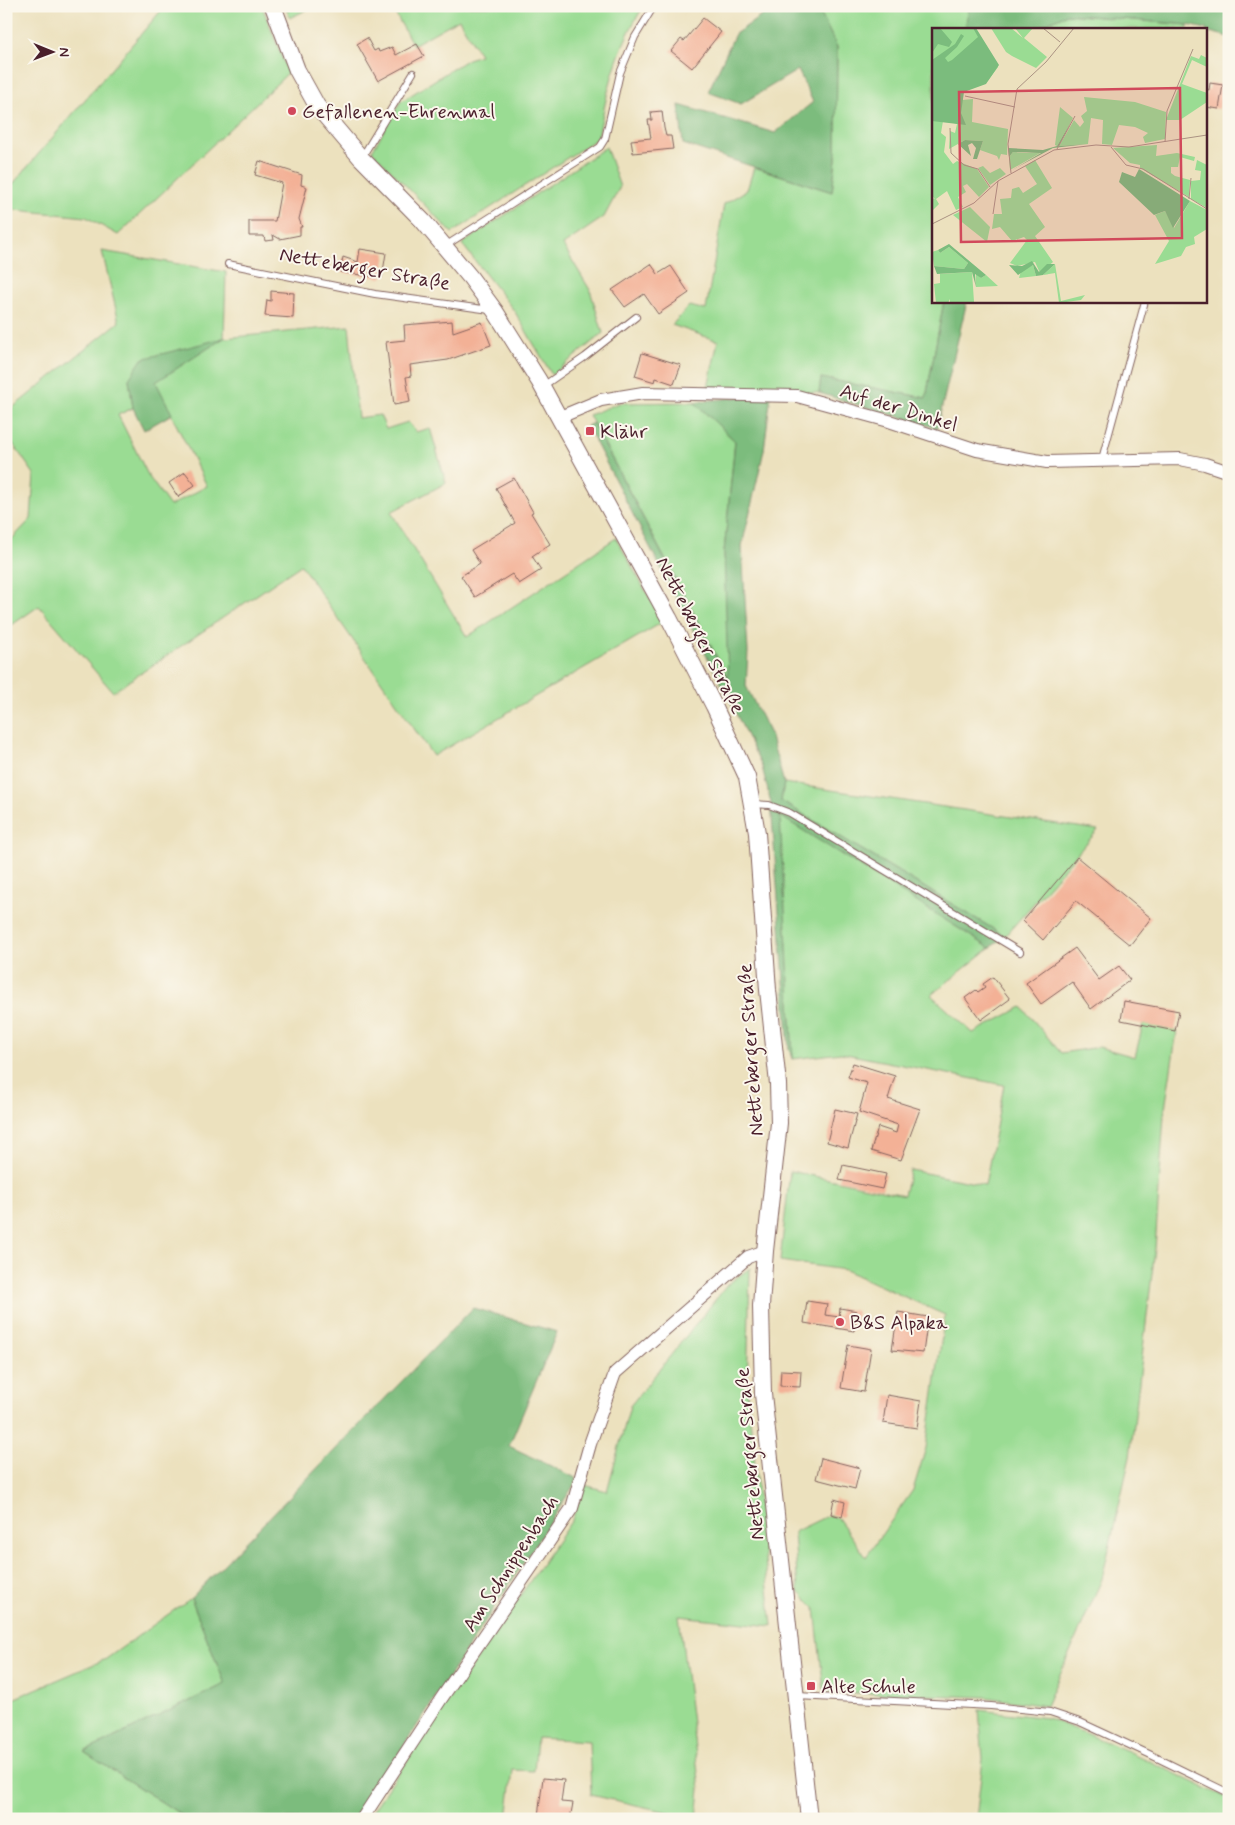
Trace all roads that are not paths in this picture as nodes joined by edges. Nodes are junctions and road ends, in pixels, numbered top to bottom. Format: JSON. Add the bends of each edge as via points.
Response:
{"nodes":[{"id":1,"x":273,"y":6,"type":"edge"},
{"id":2,"x":654,"y":6,"type":"edge"},
{"id":3,"x":413,"y":72,"type":"dead end"},
{"id":4,"x":361,"y":158,"type":"junction"},
{"id":5,"x":445,"y":246,"type":"junction"},
{"id":6,"x":228,"y":264,"type":"dead end"},
{"id":7,"x":1145,"y":302,"type":"edge"},
{"id":8,"x":495,"y":311,"type":"junction"},
{"id":9,"x":636,"y":317,"type":"dead end"},
{"id":10,"x":542,"y":386,"type":"junction"},
{"id":11,"x":560,"y":417,"type":"junction"},
{"id":12,"x":1102,"y":459,"type":"junction"},
{"id":13,"x":1229,"y":472,"type":"edge"},
{"id":14,"x":753,"y":804,"type":"junction"},
{"id":15,"x":1020,"y":952,"type":"dead end"},
{"id":16,"x":765,"y":1252,"type":"junction"},
{"id":17,"x":796,"y":1696,"type":"junction"},
{"id":18,"x":1229,"y":1793,"type":"edge"},
{"id":19,"x":362,"y":1819,"type":"edge"},
{"id":20,"x":810,"y":1819,"type":"edge"}],
"edges":[{"from":1,"to":4,"type":"street","name":"Netteberger Straße","via":[[297,70],[317,106]]},
{"from":2,"to":5,"type":"lane","via":[[635,37],[620,73],[605,139],[600,147]]},
{"from":3,"to":4,"type":"lane"},
{"from":4,"to":5,"type":"street","name":"Netteberger Straße"},
{"from":5,"to":8,"type":"street","name":"Netteberger Straße"},
{"from":6,"to":8,"type":"lane","name":"Netteberger Straße","via":[[375,294]]},
{"from":7,"to":12,"type":"lane"},
{"from":8,"to":10,"type":"street","name":"Netteberger Straße"},
{"from":9,"to":10,"type":"lane"},
{"from":10,"to":11,"type":"street","name":"Netteberger Straße"},
{"from":11,"to":12,"type":"street","name":"Auf der Dinkel","via":[[602,400],[643,393],[797,396],[977,450],[1047,462]]},
{"from":11,"to":14,"type":"street","name":"Netteberger Straße","via":[[714,706],[747,777]]},
{"from":12,"to":13,"type":"street","name":"Auf der Dinkel","via":[[1180,459]]},
{"from":14,"to":15,"type":"lane","via":[[769,805],[790,813]]},
{"from":14,"to":16,"type":"street","name":"Netteberger Straße","via":[[778,1084],[778,1145]]},
{"from":16,"to":17,"type":"street","name":"Netteberger Straße","via":[[761,1343],[763,1394]]},
{"from":16,"to":19,"type":"street","name":"Am Schnippenbach","via":[[748,1257],[615,1373],[572,1508]]},
{"from":17,"to":18,"type":"lane","via":[[1050,1712]]},
{"from":17,"to":20,"type":"street","name":"Netteberger Straße"}]}
